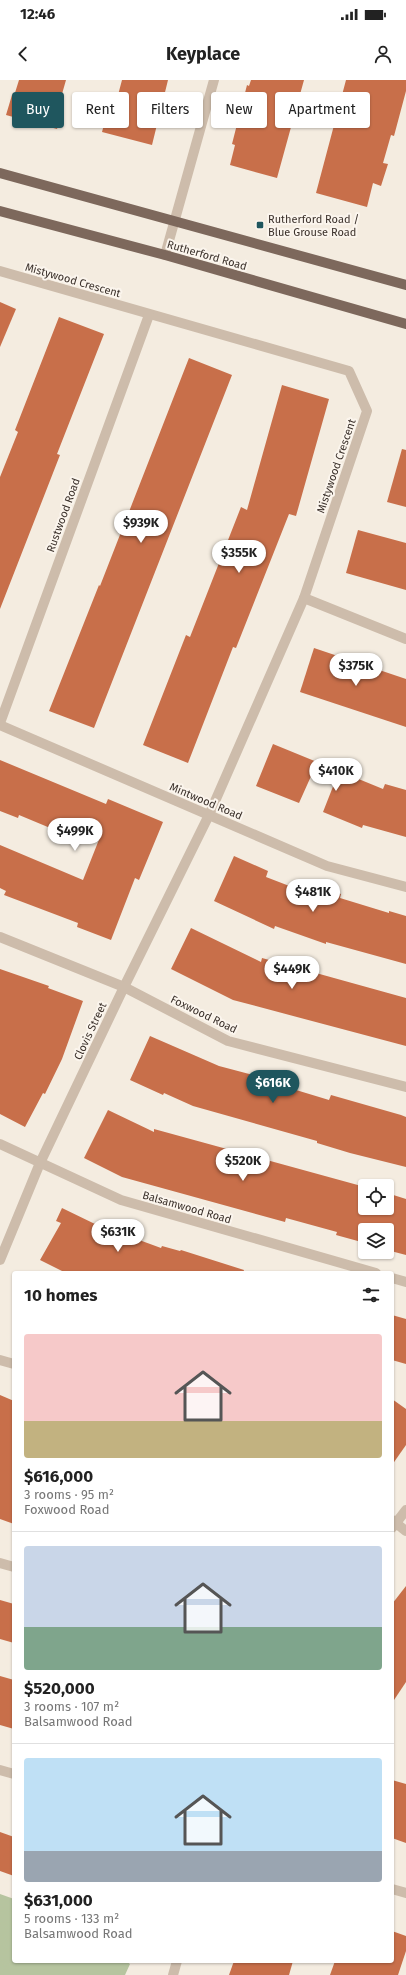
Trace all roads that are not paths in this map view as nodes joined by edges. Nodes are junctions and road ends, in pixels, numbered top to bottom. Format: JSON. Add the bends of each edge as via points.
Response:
{"nodes":[{"id":1,"x":214,"y":80,"type":"edge"},
{"id":2,"x":0,"y":174,"type":"edge"},
{"id":3,"x":0,"y":211,"type":"edge"},
{"id":4,"x":174,"y":220,"type":"junction"},
{"id":5,"x":165,"y":255,"type":"junction"},
{"id":6,"x":0,"y":271,"type":"edge"},
{"id":7,"x":406,"y":285,"type":"edge"},
{"id":8,"x":149,"y":315,"type":"junction"},
{"id":9,"x":406,"y":324,"type":"edge"},
{"id":10,"x":304,"y":598,"type":"junction"},
{"id":11,"x":406,"y":639,"type":"edge"},
{"id":12,"x":0,"y":724,"type":"edge"},
{"id":13,"x":209,"y":816,"type":"junction"},
{"id":14,"x":406,"y":887,"type":"edge"},
{"id":15,"x":0,"y":937,"type":"edge"},
{"id":16,"x":124,"y":987,"type":"junction"},
{"id":17,"x":406,"y":1087,"type":"edge"},
{"id":18,"x":0,"y":1144,"type":"edge"},
{"id":19,"x":40,"y":1162,"type":"junction"},
{"id":20,"x":0,"y":1260,"type":"edge"},
{"id":21,"x":369,"y":1271,"type":"edge"},
{"id":22,"x":394,"y":1279,"type":"edge"},
{"id":23,"x":406,"y":1282,"type":"edge"},
{"id":24,"x":0,"y":1360,"type":"edge"},
{"id":25,"x":12,"y":1363,"type":"edge"},
{"id":26,"x":406,"y":1510,"type":"edge"},
{"id":27,"x":394,"y":1523,"type":"edge"},
{"id":28,"x":394,"y":1525,"type":"edge"},
{"id":29,"x":406,"y":1531,"type":"edge"},
{"id":30,"x":0,"y":1563,"type":"edge"},
{"id":31,"x":12,"y":1566,"type":"edge"},
{"id":32,"x":0,"y":1770,"type":"edge"},
{"id":33,"x":12,"y":1773,"type":"edge"},
{"id":34,"x":394,"y":1889,"type":"edge"},
{"id":35,"x":406,"y":1893,"type":"edge"},
{"id":36,"x":177,"y":1963,"type":"edge"},
{"id":37,"x":173,"y":1975,"type":"edge"}],
"edges":[{"from":1,"to":4,"type":"street"},
{"from":2,"to":4,"type":"main road"},
{"from":3,"to":5,"type":"main road","name":"Rutherford Road"},
{"from":4,"to":5,"type":"street"},
{"from":4,"to":7,"type":"main road"},
{"from":5,"to":9,"type":"main road","name":"Rutherford Road"},
{"from":6,"to":8,"type":"street","name":"Mistywood Crescent"},
{"from":8,"to":10,"type":"street","name":"Mistywood Crescent","via":[[350,371],[367,411]]},
{"from":8,"to":12,"type":"street","name":"Rustwood Road"},
{"from":10,"to":11,"type":"street"},
{"from":10,"to":13,"type":"street","name":"Mistywood Crescent"},
{"from":12,"to":13,"type":"street","name":"Mintwood Road"},
{"from":13,"to":14,"type":"street","name":"Mintwood Road","via":[[327,866]]},
{"from":13,"to":16,"type":"street","name":"Clovis Street"},
{"from":15,"to":16,"type":"street","name":"Foxwood Road"},
{"from":16,"to":17,"type":"street","name":"Foxwood Road","via":[[228,1041]]},
{"from":16,"to":19,"type":"street","name":"Clovis Street"},
{"from":18,"to":19,"type":"street","name":"Balsamwood Road"},
{"from":19,"to":20,"type":"street","name":"Clovis Street"},
{"from":19,"to":21,"type":"street","name":"Balsamwood Road","via":[[121,1200]]},
{"from":22,"to":23,"type":"street"},
{"from":24,"to":25,"type":"street"},
{"from":26,"to":27,"type":"street"},
{"from":28,"to":29,"type":"street"},
{"from":30,"to":31,"type":"street"},
{"from":32,"to":33,"type":"street"},
{"from":34,"to":35,"type":"street"},
{"from":36,"to":37,"type":"street"}]}
